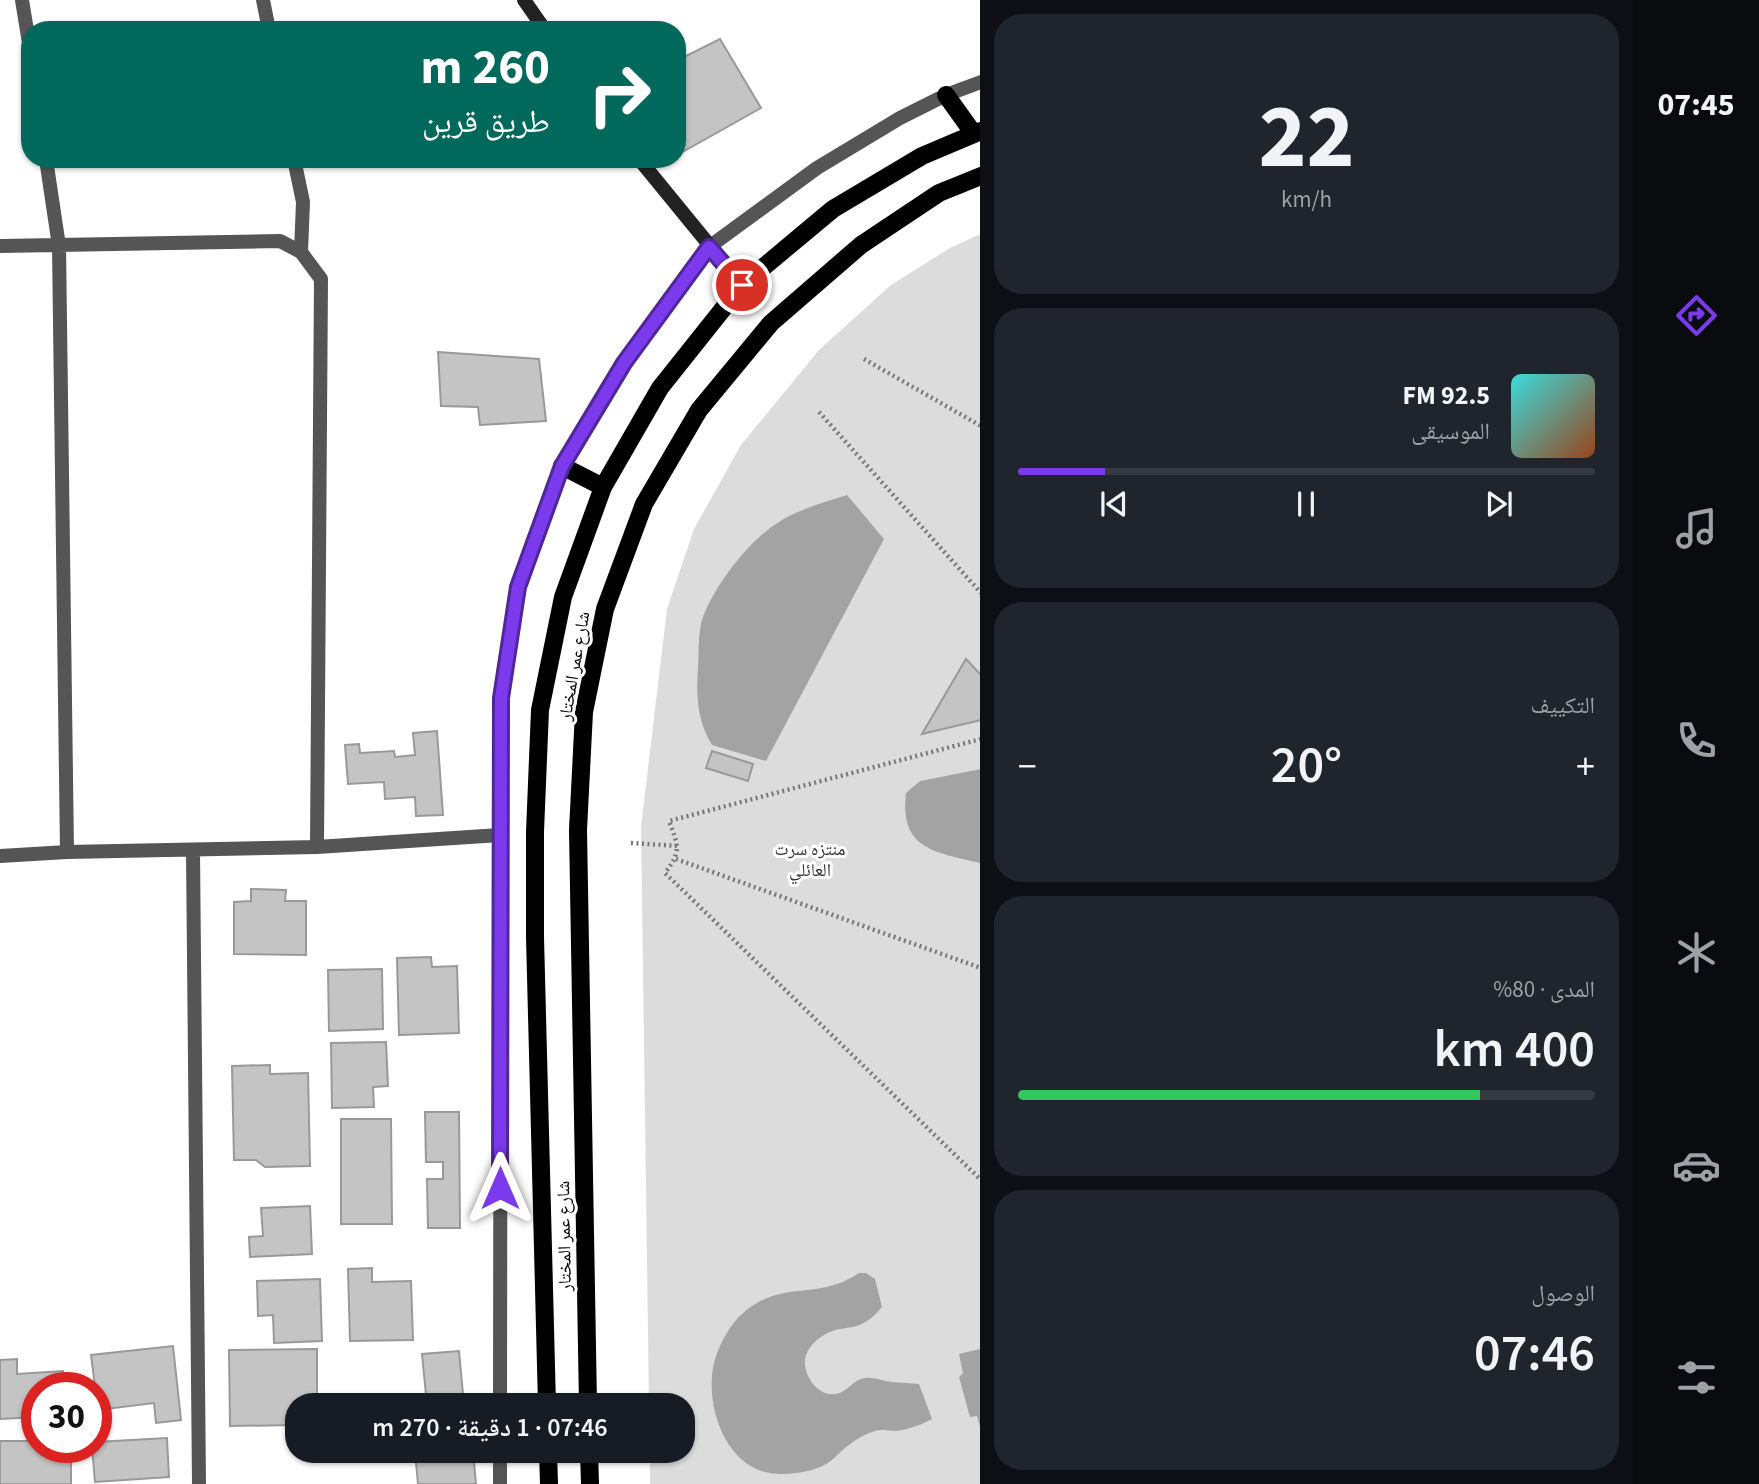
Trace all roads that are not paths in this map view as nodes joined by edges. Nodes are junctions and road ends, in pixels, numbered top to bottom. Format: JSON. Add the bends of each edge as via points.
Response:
{"nodes":[{"id":1,"x":22,"y":0,"type":"edge"},
{"id":2,"x":263,"y":0,"type":"edge"},
{"id":3,"x":524,"y":0,"type":"edge"},
{"id":4,"x":25,"y":21,"type":"edge"},
{"id":5,"x":267,"y":21,"type":"edge"},
{"id":6,"x":539,"y":21,"type":"edge"},
{"id":7,"x":980,"y":82,"type":"edge"},
{"id":8,"x":946,"y":95,"type":"junction"},
{"id":9,"x":977,"y":133,"type":"edge"},
{"id":10,"x":47,"y":168,"type":"edge"},
{"id":11,"x":296,"y":168,"type":"edge"},
{"id":12,"x":646,"y":168,"type":"edge"},
{"id":13,"x":980,"y":176,"type":"edge"},
{"id":14,"x":0,"y":246,"type":"edge"},
{"id":15,"x":59,"y":246,"type":"junction"},
{"id":16,"x":709,"y":247,"type":"junction"},
{"id":17,"x":301,"y":252,"type":"junction"},
{"id":18,"x":742,"y":285,"type":"junction"},
{"id":19,"x":562,"y":466,"type":"junction"},
{"id":20,"x":603,"y":488,"type":"junction"},
{"id":21,"x":500,"y":835,"type":"junction"},
{"id":22,"x":317,"y":847,"type":"junction"},
{"id":23,"x":194,"y":850,"type":"junction"},
{"id":24,"x":67,"y":852,"type":"junction"},
{"id":25,"x":0,"y":856,"type":"edge"},
{"id":26,"x":500,"y":1393,"type":"edge"},
{"id":27,"x":547,"y":1393,"type":"edge"},
{"id":28,"x":588,"y":1393,"type":"edge"},
{"id":29,"x":500,"y":1463,"type":"edge"},
{"id":30,"x":548,"y":1463,"type":"edge"},
{"id":31,"x":589,"y":1463,"type":"edge"},
{"id":32,"x":199,"y":1484,"type":"edge"},
{"id":33,"x":500,"y":1484,"type":"edge"},
{"id":34,"x":549,"y":1484,"type":"edge"},
{"id":35,"x":590,"y":1484,"type":"edge"}],
"edges":[{"from":1,"to":4,"type":"street"},
{"from":2,"to":5,"type":"street"},
{"from":3,"to":6,"type":"main road"},
{"from":7,"to":8,"type":"street"},
{"from":8,"to":9,"type":"main road"},
{"from":8,"to":16,"type":"street","via":[[817,168]]},
{"from":9,"to":18,"type":"main road","via":[[922,156],[833,209]]},
{"from":10,"to":15,"type":"street"},
{"from":11,"to":17,"type":"street","via":[[303,202]]},
{"from":12,"to":16,"type":"main road"},
{"from":13,"to":28,"type":"main road","name":"شارع عمر المختار","via":[[939,193],[861,245],[771,323],[699,410],[644,504],[605,609],[584,712],[578,830]]},
{"from":14,"to":15,"type":"street"},
{"from":15,"to":17,"type":"street","via":[[280,242]]},
{"from":15,"to":24,"type":"street"},
{"from":16,"to":18,"type":"main road"},
{"from":16,"to":19,"type":"street","via":[[624,363]]},
{"from":17,"to":22,"type":"street","via":[[321,279]]},
{"from":18,"to":20,"type":"main road","via":[[660,388]]},
{"from":19,"to":20,"type":"main road"},
{"from":19,"to":21,"type":"street","via":[[518,587],[501,698]]},
{"from":20,"to":27,"type":"main road","via":[[563,597],[540,710],[535,937]]},
{"from":21,"to":22,"type":"street"},
{"from":21,"to":26,"type":"street"},
{"from":22,"to":23,"type":"street"},
{"from":23,"to":24,"type":"street"},
{"from":23,"to":32,"type":"street"},
{"from":24,"to":25,"type":"street"},
{"from":29,"to":33,"type":"street"},
{"from":30,"to":34,"type":"main road"},
{"from":31,"to":35,"type":"main road"}]}
